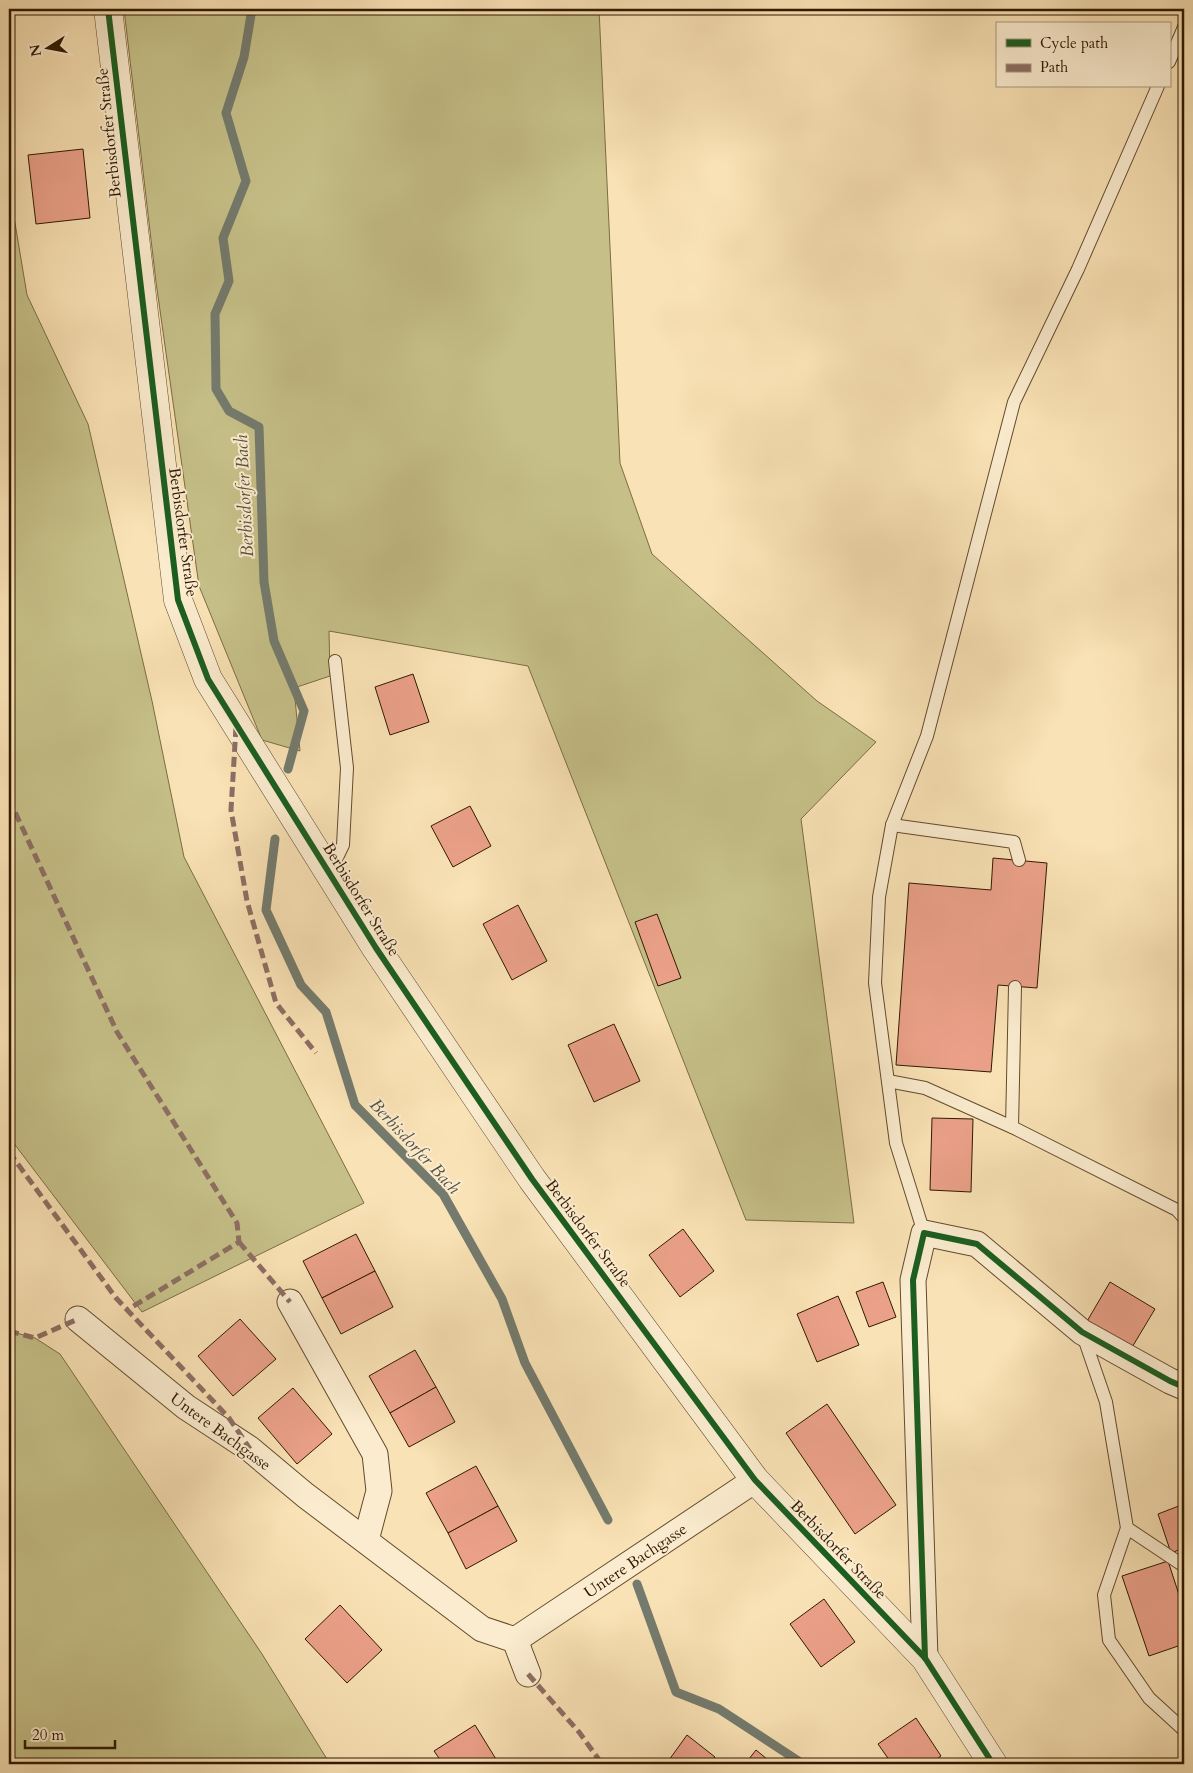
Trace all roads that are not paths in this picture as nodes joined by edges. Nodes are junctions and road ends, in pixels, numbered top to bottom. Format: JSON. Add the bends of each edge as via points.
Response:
{"nodes":[{"id":1,"x":108,"y":9,"type":"edge"},
{"id":2,"x":1184,"y":27,"type":"edge"},
{"id":3,"x":1170,"y":60,"type":"edge"},
{"id":4,"x":1157,"y":88,"type":"edge"},
{"id":5,"x":335,"y":661,"type":"dead end"},
{"id":6,"x":892,"y":825,"type":"junction"},
{"id":7,"x":1019,"y":860,"type":"dead end"},
{"id":8,"x":329,"y":874,"type":"junction"},
{"id":9,"x":1015,"y":987,"type":"dead end"},
{"id":10,"x":888,"y":1080,"type":"junction"},
{"id":11,"x":1012,"y":1127,"type":"junction"},
{"id":12,"x":1184,"y":1218,"type":"edge"},
{"id":13,"x":924,"y":1233,"type":"junction"},
{"id":14,"x":290,"y":1302,"type":"dead end"},
{"id":15,"x":78,"y":1319,"type":"dead end"},
{"id":16,"x":1082,"y":1332,"type":"junction"},
{"id":17,"x":1184,"y":1387,"type":"edge"},
{"id":18,"x":755,"y":1480,"type":"junction"},
{"id":19,"x":1127,"y":1528,"type":"junction"},
{"id":20,"x":366,"y":1540,"type":"junction"},
{"id":21,"x":1184,"y":1566,"type":"edge"},
{"id":22,"x":514,"y":1640,"type":"junction"},
{"id":23,"x":924,"y":1658,"type":"junction"},
{"id":24,"x":528,"y":1674,"type":"dead end"},
{"id":25,"x":1184,"y":1730,"type":"edge"},
{"id":26,"x":993,"y":1764,"type":"edge"}],
"edges":[{"from":1,"to":8,"type":"street","name":"Berbisdorfer Straße","via":[[178,600],[208,679]]},
{"from":2,"to":3,"type":"lane"},
{"from":4,"to":6,"type":"lane","via":[[1078,269],[1014,402],[927,736]]},
{"from":5,"to":8,"type":"lane","via":[[347,768],[343,845]]},
{"from":6,"to":7,"type":"lane","via":[[1014,842]]},
{"from":6,"to":10,"type":"lane","via":[[879,897],[875,983]]},
{"from":8,"to":18,"type":"street","name":"Berbisdorfer Straße","via":[[532,1179]]},
{"from":9,"to":11,"type":"lane"},
{"from":10,"to":11,"type":"lane","via":[[925,1088]]},
{"from":10,"to":13,"type":"lane","via":[[896,1143]]},
{"from":11,"to":12,"type":"lane","via":[[1177,1210]]},
{"from":13,"to":16,"type":"street","via":[[977,1244]]},
{"from":13,"to":23,"type":"street","via":[[913,1280]]},
{"from":14,"to":20,"type":"street","via":[[375,1454],[379,1491]]},
{"from":15,"to":20,"type":"street","name":"Untere Bachgasse","via":[[186,1407],[250,1449]]},
{"from":16,"to":17,"type":"street"},
{"from":16,"to":19,"type":"lane","via":[[1106,1402]]},
{"from":18,"to":22,"type":"street","name":"Untere Bachgasse"},
{"from":18,"to":23,"type":"street","name":"Berbisdorfer Straße"},
{"from":19,"to":21,"type":"lane"},
{"from":19,"to":25,"type":"lane","via":[[1104,1595],[1109,1640],[1149,1698]]},
{"from":20,"to":22,"type":"street","name":"Untere Bachgasse","via":[[482,1629]]},
{"from":22,"to":24,"type":"street"},
{"from":23,"to":26,"type":"street","name":"Berbisdorfer Straße"}]}
